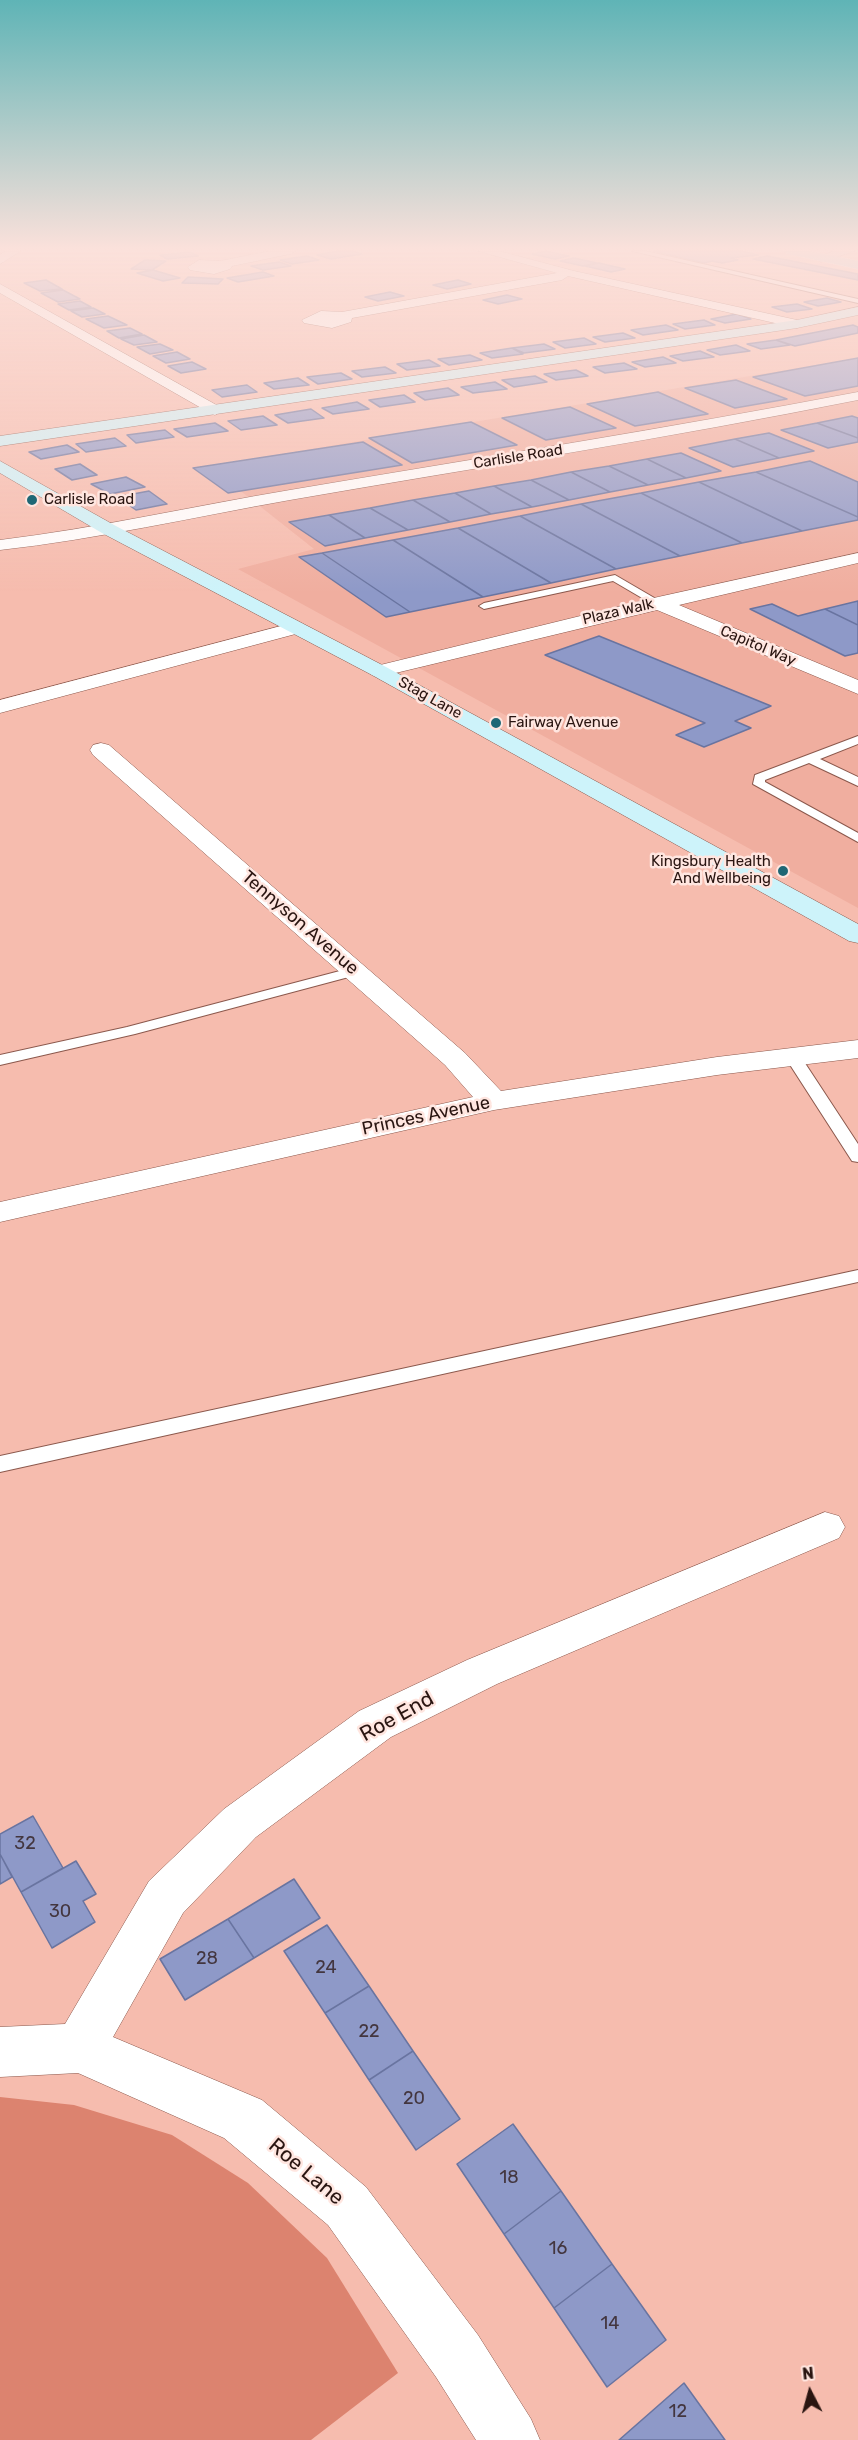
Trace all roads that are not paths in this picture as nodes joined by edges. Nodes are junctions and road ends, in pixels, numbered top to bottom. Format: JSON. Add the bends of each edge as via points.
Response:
{"nodes":[{"id":1,"x":135,"y":365,"type":"edge"},
{"id":2,"x":520,"y":365,"type":"edge"},
{"id":3,"x":858,"y":396,"type":"edge"},
{"id":4,"x":215,"y":410,"type":"junction"},
{"id":5,"x":0,"y":441,"type":"edge"},
{"id":6,"x":0,"y":466,"type":"edge"},
{"id":7,"x":108,"y":529,"type":"junction"},
{"id":8,"x":0,"y":545,"type":"edge"},
{"id":9,"x":858,"y":558,"type":"edge"},
{"id":10,"x":658,"y":603,"type":"junction"},
{"id":11,"x":484,"y":606,"type":"dead end"},
{"id":12,"x":296,"y":628,"type":"junction"},
{"id":13,"x":380,"y":671,"type":"junction"},
{"id":14,"x":858,"y":688,"type":"edge"},
{"id":15,"x":0,"y":706,"type":"edge"},
{"id":16,"x":856,"y":743,"type":"edge"},
{"id":17,"x":101,"y":750,"type":"dead end"},
{"id":18,"x":810,"y":759,"type":"junction"},
{"id":19,"x":858,"y":782,"type":"edge"},
{"id":20,"x":858,"y":838,"type":"edge"},
{"id":21,"x":858,"y":935,"type":"edge"},
{"id":22,"x":355,"y":971,"type":"junction"},
{"id":23,"x":858,"y":1048,"type":"edge"},
{"id":24,"x":793,"y":1057,"type":"junction"},
{"id":25,"x":0,"y":1060,"type":"edge"},
{"id":26,"x":494,"y":1101,"type":"junction"},
{"id":27,"x":858,"y":1157,"type":"edge"},
{"id":28,"x":0,"y":1212,"type":"edge"},
{"id":29,"x":858,"y":1276,"type":"edge"},
{"id":30,"x":0,"y":1464,"type":"edge"},
{"id":31,"x":825,"y":1527,"type":"dead end"},
{"id":32,"x":79,"y":2048,"type":"junction"},
{"id":33,"x":0,"y":2052,"type":"edge"},
{"id":34,"x":510,"y":2440,"type":"edge"}],
"edges":[{"from":1,"to":4,"type":"street"},
{"from":2,"to":4,"type":"street"},
{"from":3,"to":7,"type":"street","name":"Carlisle Road","via":[[741,420],[232,504]]},
{"from":4,"to":5,"type":"street"},
{"from":6,"to":7,"type":"street","name":"Stag Lane"},
{"from":7,"to":8,"type":"street","name":"Carlisle Road"},
{"from":7,"to":12,"type":"street","name":"Stag Lane"},
{"from":9,"to":10,"type":"street","name":"Plaza Walk"},
{"from":10,"to":11,"type":"lane","via":[[615,579]]},
{"from":10,"to":13,"type":"street","name":"Plaza Walk"},
{"from":10,"to":14,"type":"street","name":"Capitol Way"},
{"from":12,"to":13,"type":"street","name":"Stag Lane"},
{"from":12,"to":15,"type":"street"},
{"from":13,"to":21,"type":"street","name":"Stag Lane"},
{"from":16,"to":18,"type":"lane"},
{"from":17,"to":22,"type":"street","name":"Tennyson Avenue"},
{"from":18,"to":19,"type":"lane"},
{"from":18,"to":20,"type":"lane","via":[[759,778],[759,784]]},
{"from":22,"to":25,"type":"lane","via":[[129,1031]]},
{"from":22,"to":26,"type":"street","name":"Tennyson Avenue","via":[[455,1059]]},
{"from":23,"to":24,"type":"street","name":"Princes Avenue"},
{"from":24,"to":26,"type":"street","name":"Princes Avenue"},
{"from":24,"to":27,"type":"lane"},
{"from":26,"to":28,"type":"street","name":"Princes Avenue"},
{"from":29,"to":30,"type":"lane"},
{"from":31,"to":32,"type":"street","name":"Roe End","via":[[482,1672],[375,1724],[240,1823],[166,1897]]},
{"from":32,"to":33,"type":"street","name":"Roe Lane"},
{"from":32,"to":34,"type":"street","name":"Roe Lane","via":[[243,2119],[347,2206],[457,2356]]}]}
